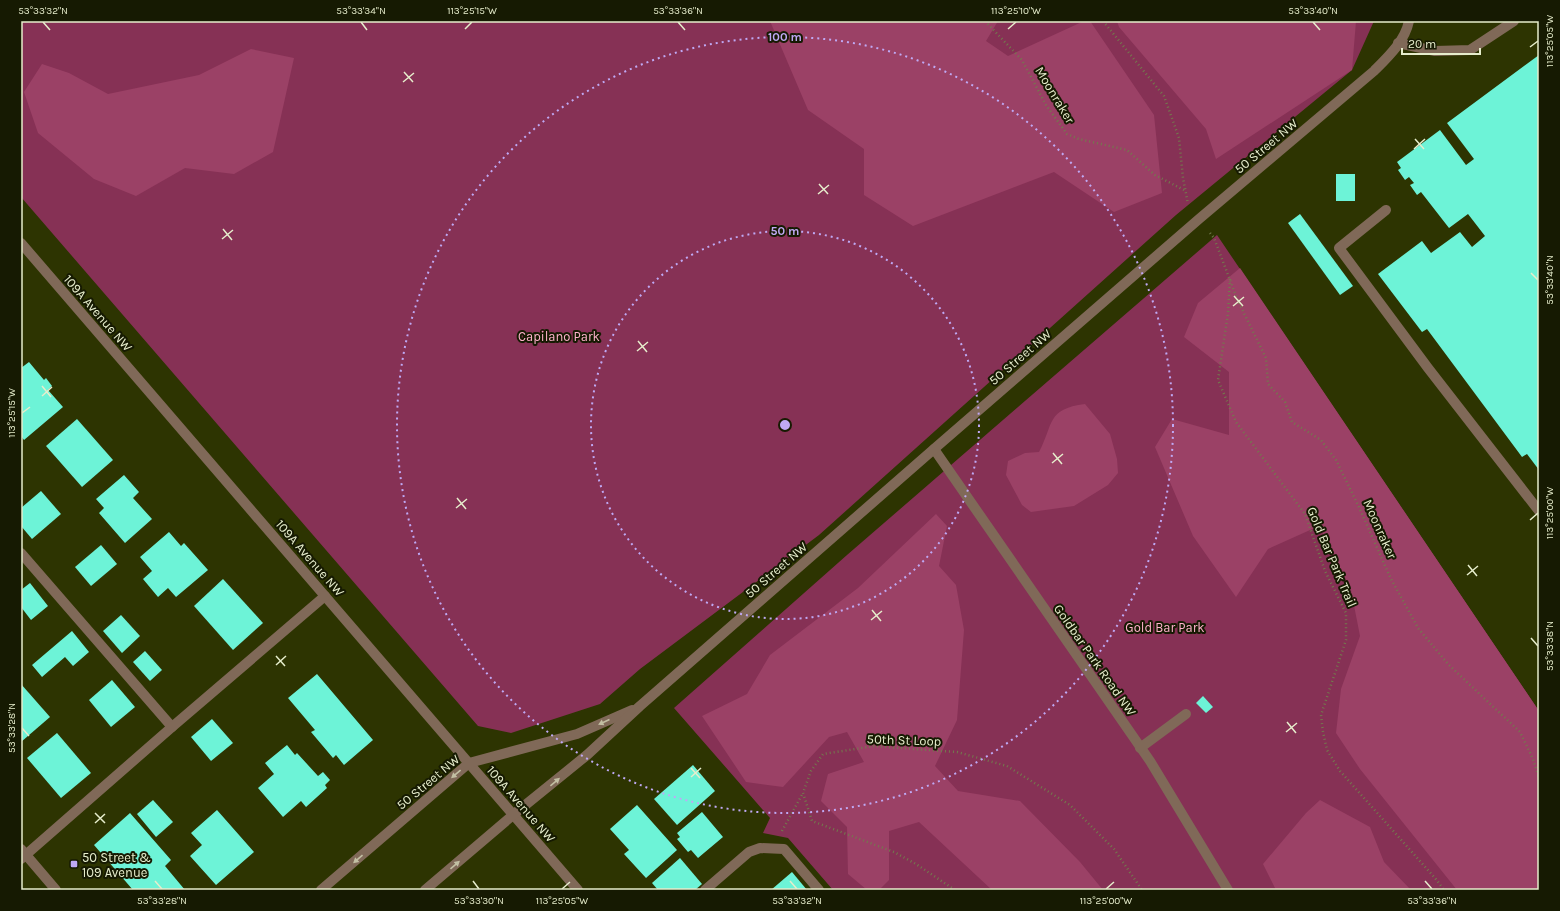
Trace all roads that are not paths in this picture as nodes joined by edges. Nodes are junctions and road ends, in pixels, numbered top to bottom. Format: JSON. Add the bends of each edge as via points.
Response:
{"nodes":[{"id":1,"x":1408,"y":21,"type":"edge"},
{"id":2,"x":1514,"y":21,"type":"edge"},
{"id":3,"x":1398,"y":43,"type":"junction"},
{"id":4,"x":1386,"y":210,"type":"dead end"},
{"id":5,"x":21,"y":243,"type":"edge"},
{"id":6,"x":934,"y":450,"type":"junction"},
{"id":7,"x":1539,"y":511,"type":"edge"},
{"id":8,"x":21,"y":553,"type":"edge"},
{"id":9,"x":325,"y":596,"type":"junction"},
{"id":10,"x":640,"y":706,"type":"junction"},
{"id":11,"x":1186,"y":714,"type":"dead end"},
{"id":12,"x":172,"y":727,"type":"junction"},
{"id":13,"x":1140,"y":748,"type":"junction"},
{"id":14,"x":469,"y":764,"type":"junction"},
{"id":15,"x":513,"y":815,"type":"junction"},
{"id":16,"x":23,"y":855,"type":"edge"},
{"id":17,"x":56,"y":890,"type":"edge"},
{"id":18,"x":321,"y":890,"type":"edge"},
{"id":19,"x":425,"y":890,"type":"edge"},
{"id":20,"x":578,"y":890,"type":"edge"},
{"id":21,"x":705,"y":890,"type":"edge"},
{"id":22,"x":819,"y":890,"type":"edge"},
{"id":23,"x":1228,"y":890,"type":"edge"}],
"edges":[{"from":1,"to":3,"type":"street","name":"50 Street NW","via":[[1407,30]]},
{"from":2,"to":3,"type":"street","via":[[1470,50],[1435,51]]},
{"from":3,"to":6,"type":"street","name":"50 Street NW","via":[[1374,71]]},
{"from":4,"to":7,"type":"street","via":[[1338,248]]},
{"from":5,"to":9,"type":"street","name":"109A Avenue NW"},
{"from":6,"to":10,"type":"street","name":"50 Street NW"},
{"from":6,"to":13,"type":"street","name":"Goldbar Park Road NW"},
{"from":8,"to":12,"type":"street"},
{"from":9,"to":12,"type":"street"},
{"from":9,"to":14,"type":"street","name":"109A Avenue NW"},
{"from":10,"to":14,"type":"street","name":"50 Street NW","one_way":true,"via":[[577,734]]},
{"from":15,"to":10,"type":"street","name":"50 Street NW","one_way":true,"via":[[587,755]]},
{"from":11,"to":13,"type":"street"},
{"from":12,"to":16,"type":"street"},
{"from":13,"to":23,"type":"street","name":"Goldbar Park Road NW"},
{"from":14,"to":15,"type":"street","name":"109A Avenue NW"},
{"from":14,"to":18,"type":"street","name":"50 Street NW","one_way":true},
{"from":19,"to":15,"type":"street","name":"50 Street NW","one_way":true},
{"from":15,"to":20,"type":"street","name":"109A Avenue NW"},
{"from":16,"to":17,"type":"street"},
{"from":21,"to":22,"type":"street","via":[[749,852],[760,848],[784,849]]}]}
